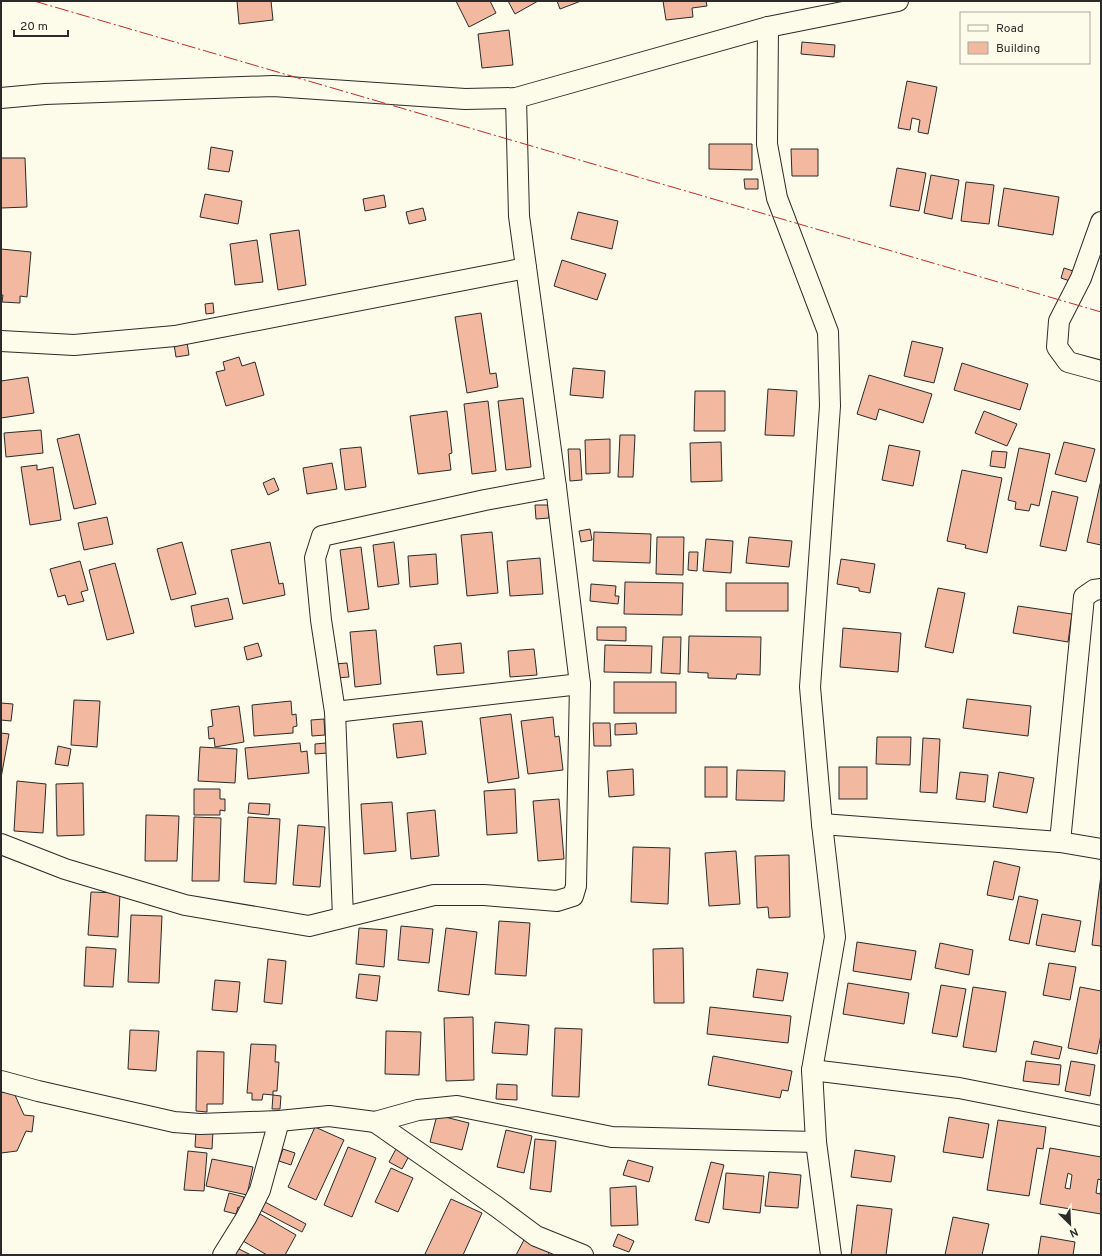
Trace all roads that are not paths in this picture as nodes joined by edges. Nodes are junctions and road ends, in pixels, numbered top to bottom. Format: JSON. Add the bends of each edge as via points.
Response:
{"nodes":[{"id":1,"x":898,"y":1,"type":"edge"},
{"id":2,"x":768,"y":27,"type":"junction"},
{"id":3,"x":1,"y":98,"type":"edge"},
{"id":4,"x":516,"y":98,"type":"junction"},
{"id":5,"x":1101,"y":222,"type":"edge"},
{"id":6,"x":526,"y":268,"type":"junction"},
{"id":7,"x":1,"y":341,"type":"edge"},
{"id":8,"x":1101,"y":371,"type":"edge"},
{"id":9,"x":556,"y":487,"type":"junction"},
{"id":10,"x":1101,"y":589,"type":"edge"},
{"id":11,"x":580,"y":684,"type":"junction"},
{"id":12,"x":335,"y":712,"type":"junction"},
{"id":13,"x":822,"y":824,"type":"junction"},
{"id":14,"x":1060,"y":842,"type":"junction"},
{"id":15,"x":1,"y":844,"type":"edge"},
{"id":16,"x":1101,"y":849,"type":"edge"},
{"id":17,"x":343,"y":917,"type":"junction"},
{"id":18,"x":812,"y":1070,"type":"junction"},
{"id":19,"x":1,"y":1081,"type":"edge"},
{"id":20,"x":1101,"y":1116,"type":"edge"},
{"id":21,"x":279,"y":1121,"type":"junction"},
{"id":22,"x":375,"y":1122,"type":"junction"},
{"id":23,"x":816,"y":1142,"type":"junction"},
{"id":24,"x":223,"y":1255,"type":"edge"},
{"id":25,"x":583,"y":1255,"type":"edge"},
{"id":26,"x":830,"y":1255,"type":"edge"}],
"edges":[{"from":1,"to":2,"type":"street"},
{"from":2,"to":4,"type":"street"},
{"from":2,"to":13,"type":"street","via":[[767,144],[777,198],[828,332],[830,406],[810,687]]},
{"from":3,"to":4,"type":"street","via":[[45,94],[273,86],[465,99]]},
{"from":4,"to":6,"type":"street","via":[[518,216]]},
{"from":5,"to":8,"type":"street","via":[[1081,278],[1059,321],[1057,347],[1068,362]]},
{"from":6,"to":7,"type":"street","via":[[175,336],[74,345]]},
{"from":6,"to":9,"type":"street"},
{"from":9,"to":11,"type":"street"},
{"from":9,"to":12,"type":"street","via":[[322,536],[315,558],[320,620]]},
{"from":10,"to":14,"type":"street","via":[[1094,590],[1084,597]]},
{"from":11,"to":12,"type":"street"},
{"from":11,"to":17,"type":"street","via":[[576,886],[573,896],[557,901],[484,895],[434,895]]},
{"from":12,"to":17,"type":"street"},
{"from":13,"to":14,"type":"street"},
{"from":13,"to":18,"type":"street","via":[[835,937]]},
{"from":14,"to":16,"type":"street"},
{"from":15,"to":17,"type":"street","via":[[65,868],[184,905],[309,926]]},
{"from":18,"to":20,"type":"street","via":[[958,1088]]},
{"from":18,"to":23,"type":"street"},
{"from":19,"to":21,"type":"street","via":[[174,1122],[200,1124]]},
{"from":21,"to":22,"type":"street","via":[[330,1116]]},
{"from":21,"to":24,"type":"street","via":[[260,1190]]},
{"from":22,"to":23,"type":"street","via":[[418,1110],[457,1106],[612,1137]]},
{"from":22,"to":25,"type":"street","via":[[536,1236]]},
{"from":23,"to":26,"type":"street"}]}
